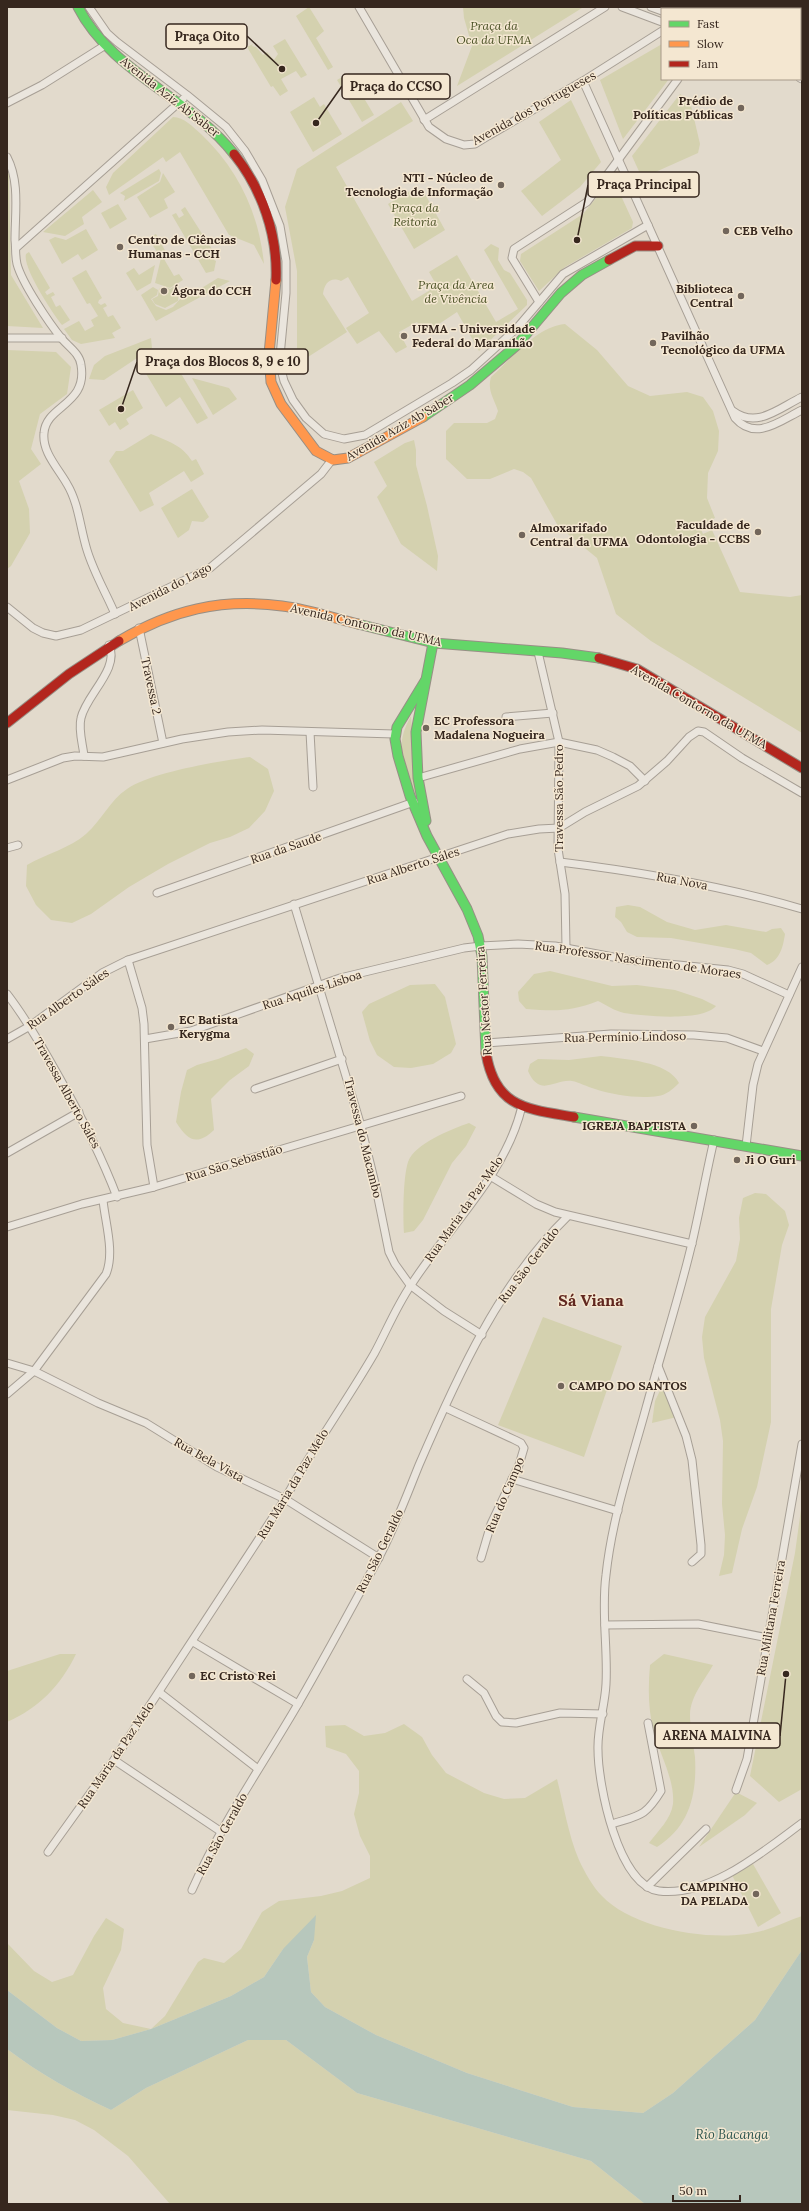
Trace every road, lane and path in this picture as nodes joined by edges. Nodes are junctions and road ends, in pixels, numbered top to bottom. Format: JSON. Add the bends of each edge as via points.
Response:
{"nodes":[{"id":1,"x":78,"y":7,"type":"edge"},
{"id":2,"x":90,"y":7,"type":"edge"},
{"id":3,"x":359,"y":7,"type":"edge"},
{"id":4,"x":605,"y":7,"type":"edge"},
{"id":5,"x":622,"y":7,"type":"edge"},
{"id":6,"x":651,"y":7,"type":"edge"},
{"id":7,"x":661,"y":11,"type":"edge"},
{"id":8,"x":661,"y":22,"type":"edge"},
{"id":9,"x":661,"y":32,"type":"edge"},
{"id":10,"x":104,"y":46,"type":"junction"},
{"id":11,"x":677,"y":80,"type":"edge"},
{"id":12,"x":583,"y":81,"type":"junction"},
{"id":13,"x":187,"y":95,"type":"junction"},
{"id":14,"x":10,"y":102,"type":"edge"},
{"id":15,"x":180,"y":102,"type":"junction"},
{"id":16,"x":7,"y":107,"type":"edge"},
{"id":17,"x":424,"y":120,"type":"junction"},
{"id":18,"x":7,"y":157,"type":"edge"},
{"id":19,"x":618,"y":159,"type":"junction"},
{"id":20,"x":648,"y":225,"type":"junction"},
{"id":21,"x":658,"y":246,"type":"junction"},
{"id":22,"x":16,"y":248,"type":"junction"},
{"id":23,"x":554,"y":283,"type":"junction"},
{"id":24,"x":561,"y":292,"type":"junction"},
{"id":25,"x":539,"y":302,"type":"junction"},
{"id":26,"x":7,"y":338,"type":"edge"},
{"id":27,"x":62,"y":338,"type":"junction"},
{"id":28,"x":802,"y":397,"type":"edge"},
{"id":29,"x":731,"y":410,"type":"junction"},
{"id":30,"x":802,"y":410,"type":"edge"},
{"id":31,"x":331,"y":461,"type":"junction"},
{"id":32,"x":7,"y":606,"type":"edge"},
{"id":33,"x":115,"y":614,"type":"junction"},
{"id":34,"x":140,"y":628,"type":"junction"},
{"id":35,"x":433,"y":643,"type":"junction"},
{"id":36,"x":109,"y":645,"type":"junction"},
{"id":37,"x":538,"y":652,"type":"junction"},
{"id":38,"x":425,"y":681,"type":"junction"},
{"id":39,"x":553,"y":713,"type":"junction"},
{"id":40,"x":506,"y":717,"type":"dead end"},
{"id":41,"x":7,"y":723,"type":"edge"},
{"id":42,"x":310,"y":732,"type":"junction"},
{"id":43,"x":394,"y":734,"type":"junction"},
{"id":44,"x":559,"y":742,"type":"junction"},
{"id":45,"x":163,"y":743,"type":"junction"},
{"id":46,"x":84,"y":756,"type":"junction"},
{"id":47,"x":802,"y":768,"type":"edge"},
{"id":48,"x":418,"y":778,"type":"junction"},
{"id":49,"x":7,"y":780,"type":"edge"},
{"id":50,"x":645,"y":782,"type":"junction"},
{"id":51,"x":314,"y":787,"type":"dead end"},
{"id":52,"x":802,"y":793,"type":"edge"},
{"id":53,"x":414,"y":802,"type":"junction"},
{"id":54,"x":559,"y":828,"type":"junction"},
{"id":55,"x":430,"y":841,"type":"junction"},
{"id":56,"x":18,"y":845,"type":"dead end"},
{"id":57,"x":7,"y":848,"type":"edge"},
{"id":58,"x":437,"y":858,"type":"junction"},
{"id":59,"x":560,"y":862,"type":"junction"},
{"id":60,"x":157,"y":893,"type":"dead end"},
{"id":61,"x":294,"y":904,"type":"junction"},
{"id":62,"x":802,"y":909,"type":"edge"},
{"id":63,"x":481,"y":946,"type":"junction"},
{"id":64,"x":566,"y":947,"type":"junction"},
{"id":65,"x":128,"y":960,"type":"junction"},
{"id":66,"x":802,"y":967,"type":"edge"},
{"id":67,"x":320,"y":985,"type":"junction"},
{"id":68,"x":7,"y":994,"type":"edge"},
{"id":69,"x":790,"y":995,"type":"junction"},
{"id":70,"x":30,"y":1026,"type":"junction"},
{"id":71,"x":7,"y":1039,"type":"edge"},
{"id":72,"x":145,"y":1039,"type":"junction"},
{"id":73,"x":486,"y":1042,"type":"junction"},
{"id":74,"x":763,"y":1051,"type":"junction"},
{"id":75,"x":342,"y":1059,"type":"junction"},
{"id":76,"x":255,"y":1089,"type":"dead end"},
{"id":77,"x":461,"y":1096,"type":"dead end"},
{"id":78,"x":522,"y":1106,"type":"junction"},
{"id":79,"x":79,"y":1112,"type":"junction"},
{"id":80,"x":361,"y":1126,"type":"junction"},
{"id":81,"x":714,"y":1140,"type":"junction"},
{"id":82,"x":746,"y":1146,"type":"junction"},
{"id":83,"x":7,"y":1153,"type":"edge"},
{"id":84,"x":802,"y":1156,"type":"edge"},
{"id":85,"x":490,"y":1176,"type":"junction"},
{"id":86,"x":154,"y":1188,"type":"junction"},
{"id":87,"x":117,"y":1197,"type":"junction"},
{"id":88,"x":103,"y":1200,"type":"junction"},
{"id":89,"x":568,"y":1216,"type":"junction"},
{"id":90,"x":7,"y":1227,"type":"edge"},
{"id":91,"x":692,"y":1244,"type":"junction"},
{"id":92,"x":410,"y":1285,"type":"junction"},
{"id":93,"x":482,"y":1335,"type":"junction"},
{"id":94,"x":7,"y":1363,"type":"edge"},
{"id":95,"x":658,"y":1366,"type":"junction"},
{"id":96,"x":34,"y":1371,"type":"junction"},
{"id":97,"x":7,"y":1394,"type":"edge"},
{"id":98,"x":446,"y":1408,"type":"junction"},
{"id":99,"x":802,"y":1444,"type":"edge"},
{"id":100,"x":512,"y":1479,"type":"junction"},
{"id":101,"x":285,"y":1500,"type":"junction"},
{"id":102,"x":618,"y":1511,"type":"junction"},
{"id":103,"x":379,"y":1558,"type":"junction"},
{"id":104,"x":481,"y":1558,"type":"dead end"},
{"id":105,"x":692,"y":1562,"type":"dead end"},
{"id":106,"x":605,"y":1625,"type":"junction"},
{"id":107,"x":768,"y":1638,"type":"junction"},
{"id":108,"x":193,"y":1642,"type":"junction"},
{"id":109,"x":467,"y":1679,"type":"dead end"},
{"id":110,"x":159,"y":1692,"type":"junction"},
{"id":111,"x":298,"y":1704,"type":"junction"},
{"id":112,"x":603,"y":1714,"type":"junction"},
{"id":113,"x":648,"y":1723,"type":"dead end"},
{"id":114,"x":114,"y":1760,"type":"junction"},
{"id":115,"x":258,"y":1770,"type":"junction"},
{"id":116,"x":736,"y":1790,"type":"dead end"},
{"id":117,"x":802,"y":1822,"type":"edge"},
{"id":118,"x":612,"y":1824,"type":"junction"},
{"id":119,"x":706,"y":1829,"type":"dead end"},
{"id":120,"x":220,"y":1832,"type":"junction"},
{"id":121,"x":48,"y":1852,"type":"dead end"},
{"id":122,"x":647,"y":1887,"type":"junction"},
{"id":123,"x":192,"y":1890,"type":"dead end"}],
"edges":[{"from":1,"to":10,"type":"street","name":"Avenida Aziz Ab'Saber"},
{"from":2,"to":13,"type":"street","name":"Avenida Aziz Ab'Saber","via":[[106,33]]},
{"from":3,"to":17,"type":"street","name":"Avenida dos Portugueses"},
{"from":4,"to":17,"type":"street"},
{"from":5,"to":8,"type":"street"},
{"from":6,"to":7,"type":"street"},
{"from":9,"to":12,"type":"street","name":"Avenida dos Portugueses"},
{"from":10,"to":14,"type":"street"},
{"from":10,"to":15,"type":"street","name":"Avenida Aziz Ab'Saber"},
{"from":11,"to":19,"type":"street"},
{"from":12,"to":17,"type":"street","name":"Avenida dos Portugueses","via":[[475,144],[464,145],[454,142],[433,130]]},
{"from":12,"to":19,"type":"street"},
{"from":13,"to":15,"type":"street"},
{"from":13,"to":25,"type":"street","name":"Avenida Aziz Ab'Saber","via":[[214,116],[236,139],[268,194],[280,226],[286,261],[281,369],[293,400],[306,418],[324,434],[344,439],[365,435],[439,392],[489,354],[517,328]]},
{"from":14,"to":16,"type":"street"},
{"from":15,"to":22,"type":"street"},
{"from":15,"to":31,"type":"street","name":"Avenida Aziz Ab'Saber","via":[[208,124],[232,149],[258,193],[272,234],[276,259],[268,357],[271,383],[312,448]]},
{"from":18,"to":22,"type":"street","via":[[14,173],[16,188]]},
{"from":19,"to":20,"type":"street"},
{"from":19,"to":25,"type":"street","via":[[582,206],[514,249],[512,258]]},
{"from":20,"to":21,"type":"street"},
{"from":20,"to":23,"type":"street","name":"Avenida Aziz Ab'Saber","via":[[574,266]]},
{"from":21,"to":24,"type":"street","name":"Avenida Aziz Ab'Saber","via":[[642,245],[628,249],[582,275]]},
{"from":21,"to":29,"type":"street"},
{"from":22,"to":27,"type":"street","via":[[17,263],[22,276]]},
{"from":23,"to":24,"type":"street"},
{"from":23,"to":25,"type":"street","name":"Avenida Aziz Ab'Saber"},
{"from":24,"to":31,"type":"street","name":"Avenida Aziz Ab'Saber","via":[[528,334],[470,385],[433,411],[356,455],[346,460]]},
{"from":26,"to":27,"type":"street"},
{"from":27,"to":33,"type":"street","via":[[78,356],[81,366],[80,386],[74,397],[47,422],[44,439],[49,456],[70,489],[87,551]]},
{"from":28,"to":29,"type":"street","via":[[764,418],[746,418]]},
{"from":29,"to":30,"type":"street","via":[[739,422],[757,429],[774,426]]},
{"from":31,"to":33,"type":"street","name":"Avenida do Lago","via":[[321,474],[215,565]]},
{"from":32,"to":33,"type":"street","name":"Avenida do Lago","via":[[33,628],[56,636],[81,630]]},
{"from":34,"to":35,"type":"street","name":"Avenida Contorno da UFMA","via":[[189,609],[224,603],[252,602],[282,606]]},
{"from":34,"to":36,"type":"street","name":"Avenida Contorno da UFMA"},
{"from":34,"to":45,"type":"street","name":"Travessa 2"},
{"from":35,"to":37,"type":"street","name":"Avenida Contorno da UFMA"},
{"from":35,"to":38,"type":"street","name":"Rua Nestor Ferreira"},
{"from":36,"to":41,"type":"street","name":"Avenida Contorno da UFMA"},
{"from":36,"to":46,"type":"street","via":[[112,651],[111,663],[81,718]]},
{"from":37,"to":39,"type":"street","name":"Travessa São Pedro"},
{"from":37,"to":47,"type":"street","name":"Avenida Contorno da UFMA","via":[[588,655],[637,669]]},
{"from":38,"to":43,"type":"street","name":"Rua Nestor Ferreira"},
{"from":38,"to":48,"type":"street","name":"Rua Nestor Ferreira","via":[[416,732]]},
{"from":39,"to":40,"type":"street"},
{"from":39,"to":44,"type":"street","name":"Travessa São Pedro"},
{"from":42,"to":43,"type":"street"},
{"from":42,"to":45,"type":"street","via":[[228,732]]},
{"from":42,"to":51,"type":"street"},
{"from":43,"to":53,"type":"street","name":"Rua Nestor Ferreira","via":[[396,751]]},
{"from":44,"to":48,"type":"street","via":[[520,749]]},
{"from":44,"to":50,"type":"street","via":[[597,750],[613,757],[630,766]]},
{"from":44,"to":54,"type":"street","name":"Travessa São Pedro"},
{"from":45,"to":46,"type":"street","via":[[103,757]]},
{"from":46,"to":49,"type":"street","via":[[63,758]]},
{"from":48,"to":55,"type":"street","name":"Rua Nestor Ferreira"},
{"from":50,"to":52,"type":"street","name":"Rua Alberto Sáles","via":[[689,737],[701,731]]},
{"from":50,"to":54,"type":"street","name":"Rua Alberto Sáles"},
{"from":53,"to":55,"type":"street","name":"Rua Nestor Ferreira"},
{"from":53,"to":60,"type":"street","name":"Rua da Saude"},
{"from":54,"to":58,"type":"street","name":"Rua Alberto Sáles","via":[[508,834]]},
{"from":54,"to":59,"type":"street","name":"Travessa São Pedro"},
{"from":55,"to":58,"type":"street","name":"Rua Nestor Ferreira"},
{"from":56,"to":57,"type":"street"},
{"from":58,"to":61,"type":"street","name":"Rua Alberto Sáles"},
{"from":58,"to":63,"type":"street","name":"Rua Nestor Ferreira","via":[[470,914]]},
{"from":59,"to":62,"type":"street","name":"Rua Nova","via":[[626,870],[765,898]]},
{"from":59,"to":64,"type":"street","name":"Travessa São Pedro","via":[[565,894]]},
{"from":61,"to":65,"type":"street","name":"Rua Alberto Sáles"},
{"from":61,"to":67,"type":"street","name":"Travessa do Macambo"},
{"from":63,"to":64,"type":"street","name":"Rua Professor Nascimento de Moraes","via":[[518,944]]},
{"from":63,"to":67,"type":"street","name":"Rua Aquiles Lisboa"},
{"from":63,"to":73,"type":"street","name":"Rua Nestor Ferreira","via":[[485,975]]},
{"from":64,"to":69,"type":"street","name":"Rua Professor Nascimento de Moraes","via":[[629,960],[736,972]]},
{"from":65,"to":70,"type":"street","name":"Rua Alberto Sáles","via":[[102,973]]},
{"from":65,"to":72,"type":"street","via":[[142,1008]]},
{"from":66,"to":69,"type":"street"},
{"from":67,"to":72,"type":"street","name":"Rua Aquiles Lisboa","via":[[191,1031]]},
{"from":67,"to":75,"type":"street","name":"Travessa do Macambo"},
{"from":68,"to":70,"type":"street","name":"Travessa Alberto Sáles"},
{"from":69,"to":74,"type":"street"},
{"from":70,"to":71,"type":"street","name":"Rua Alberto Sáles"},
{"from":70,"to":79,"type":"street","name":"Travessa Alberto Sáles"},
{"from":72,"to":86,"type":"street","via":[[147,1145]]},
{"from":73,"to":74,"type":"street","name":"Rua Permínio Lindoso","via":[[611,1034],[694,1036],[727,1038]]},
{"from":73,"to":78,"type":"street","name":"Rua Nestor Ferreira","via":[[490,1070],[504,1096]]},
{"from":74,"to":82,"type":"street","via":[[752,1085]]},
{"from":75,"to":76,"type":"street"},
{"from":75,"to":80,"type":"street","name":"Travessa do Macambo"},
{"from":77,"to":80,"type":"street","name":"Rua São Sebastião"},
{"from":78,"to":81,"type":"street"},
{"from":78,"to":85,"type":"street","name":"Rua Maria da Paz Melo","via":[[513,1135]]},
{"from":79,"to":83,"type":"street"},
{"from":79,"to":87,"type":"street","name":"Travessa Alberto Sáles"},
{"from":80,"to":86,"type":"street","name":"Rua São Sebastião"},
{"from":80,"to":92,"type":"street","name":"Travessa do Macambo","via":[[389,1252]]},
{"from":81,"to":82,"type":"street"},
{"from":81,"to":91,"type":"street"},
{"from":82,"to":84,"type":"street"},
{"from":85,"to":89,"type":"street","via":[[536,1204]]},
{"from":85,"to":92,"type":"street","name":"Rua Maria da Paz Melo"},
{"from":86,"to":87,"type":"street","name":"Rua São Sebastião"},
{"from":87,"to":88,"type":"street","name":"Rua São Sebastião"},
{"from":88,"to":90,"type":"street","name":"Rua São Sebastião","via":[[41,1215]]},
{"from":88,"to":96,"type":"street","via":[[109,1265],[106,1274]]},
{"from":89,"to":91,"type":"street"},
{"from":89,"to":93,"type":"street","name":"Rua São Geraldo","via":[[523,1269]]},
{"from":91,"to":95,"type":"street"},
{"from":92,"to":93,"type":"street","name":"Travessa do Macambo"},
{"from":92,"to":101,"type":"street","name":"Rua Maria da Paz Melo","via":[[374,1354],[303,1465]]},
{"from":93,"to":98,"type":"street","name":"Rua São Geraldo"},
{"from":94,"to":96,"type":"street","name":"Rua Bela Vista"},
{"from":95,"to":102,"type":"street"},
{"from":95,"to":105,"type":"street","via":[[686,1436],[694,1471],[701,1554]]},
{"from":96,"to":97,"type":"street"},
{"from":96,"to":101,"type":"street","name":"Rua Bela Vista","via":[[98,1403],[146,1423],[217,1467]]},
{"from":98,"to":100,"type":"street","name":"Rua do Campo","via":[[521,1443],[524,1448]]},
{"from":98,"to":103,"type":"street","name":"Rua São Geraldo"},
{"from":99,"to":107,"type":"street","name":"Rua Militana Ferreira"},
{"from":100,"to":102,"type":"street"},
{"from":100,"to":104,"type":"street","name":"Rua do Campo","via":[[491,1524]]},
{"from":101,"to":103,"type":"street","name":"Rua Bela Vista"},
{"from":101,"to":108,"type":"street","name":"Rua Maria da Paz Melo"},
{"from":102,"to":106,"type":"street","via":[[606,1573]]},
{"from":103,"to":111,"type":"street","name":"Rua São Geraldo"},
{"from":106,"to":107,"type":"street","via":[[698,1624]]},
{"from":106,"to":112,"type":"street","via":[[606,1683]]},
{"from":107,"to":116,"type":"street","name":"Rua Militana Ferreira","via":[[747,1759]]},
{"from":108,"to":110,"type":"street","name":"Rua Maria da Paz Melo"},
{"from":108,"to":111,"type":"street"},
{"from":109,"to":112,"type":"street","via":[[484,1693],[502,1722],[516,1723],[560,1713]]},
{"from":110,"to":114,"type":"street","name":"Rua Maria da Paz Melo"},
{"from":110,"to":115,"type":"street"},
{"from":111,"to":115,"type":"street","name":"Rua São Geraldo"},
{"from":112,"to":118,"type":"street","via":[[598,1748],[602,1791]]},
{"from":113,"to":118,"type":"street","via":[[661,1791],[650,1809],[638,1816]]},
{"from":114,"to":120,"type":"street"},
{"from":114,"to":121,"type":"street","name":"Rua Maria da Paz Melo"},
{"from":115,"to":120,"type":"street","name":"Rua São Geraldo"},
{"from":117,"to":122,"type":"street","via":[[757,1856],[696,1888],[658,1891]]},
{"from":118,"to":122,"type":"street","via":[[621,1853],[632,1872]]},
{"from":119,"to":122,"type":"street"},
{"from":120,"to":123,"type":"street","name":"Rua São Geraldo"}]}
